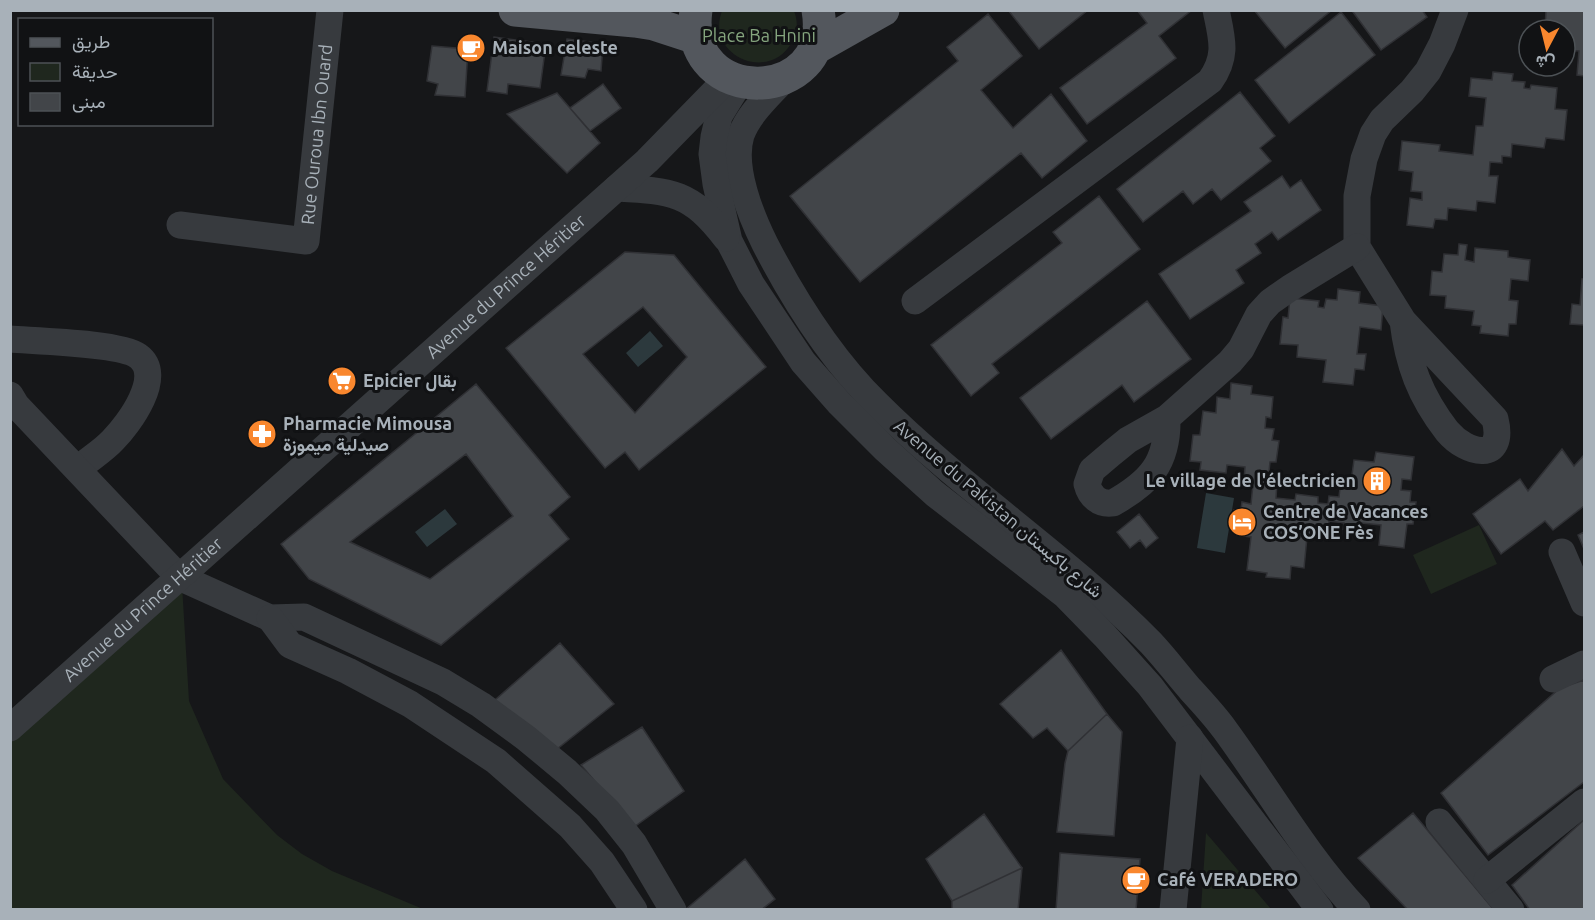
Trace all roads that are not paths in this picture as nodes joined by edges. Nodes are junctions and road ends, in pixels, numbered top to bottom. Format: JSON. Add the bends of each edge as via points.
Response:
{"nodes":[{"id":1,"x":330,"y":10,"type":"edge"},
{"id":2,"x":514,"y":10,"type":"edge"},
{"id":3,"x":818,"y":10,"type":"edge"},
{"id":4,"x":883,"y":10,"type":"edge"},
{"id":5,"x":1216,"y":10,"type":"edge"},
{"id":6,"x":1455,"y":10,"type":"edge"},
{"id":7,"x":697,"y":24,"type":"edge"},
{"id":8,"x":814,"y":49,"type":"junction"},
{"id":9,"x":784,"y":79,"type":"junction"},
{"id":10,"x":734,"y":80,"type":"junction"},
{"id":11,"x":617,"y":188,"type":"junction"},
{"id":12,"x":180,"y":225,"type":"dead end"},
{"id":13,"x":729,"y":241,"type":"junction"},
{"id":14,"x":1357,"y":247,"type":"junction"},
{"id":15,"x":915,"y":301,"type":"dead end"},
{"id":16,"x":1403,"y":321,"type":"dead end"},
{"id":17,"x":10,"y":339,"type":"edge"},
{"id":18,"x":10,"y":395,"type":"edge"},
{"id":19,"x":1167,"y":418,"type":"dead end"},
{"id":20,"x":78,"y":469,"type":"junction"},
{"id":21,"x":1562,"y":552,"type":"dead end"},
{"id":22,"x":179,"y":577,"type":"junction"},
{"id":23,"x":1584,"y":603,"type":"edge"},
{"id":24,"x":270,"y":618,"type":"junction"},
{"id":25,"x":1584,"y":664,"type":"edge"},
{"id":26,"x":1553,"y":678,"type":"dead end"},
{"id":27,"x":442,"y":682,"type":"junction"},
{"id":28,"x":422,"y":711,"type":"junction"},
{"id":29,"x":13,"y":719,"type":"edge"},
{"id":30,"x":1190,"y":738,"type":"junction"},
{"id":31,"x":1584,"y":802,"type":"edge"},
{"id":32,"x":1439,"y":822,"type":"dead end"},
{"id":33,"x":1487,"y":880,"type":"junction"},
{"id":34,"x":634,"y":909,"type":"edge"},
{"id":35,"x":673,"y":909,"type":"edge"},
{"id":36,"x":1173,"y":909,"type":"edge"},
{"id":37,"x":1320,"y":909,"type":"edge"},
{"id":38,"x":1357,"y":909,"type":"edge"},
{"id":39,"x":1511,"y":909,"type":"edge"}],
"edges":[{"from":1,"to":12,"type":"street","name":"Rue Ouroua Ibn Ouard","via":[[306,241]]},
{"from":2,"to":7,"type":"main road","via":[[654,24]]},
{"from":3,"to":8,"type":"main road","via":[[820,26]]},
{"from":4,"to":8,"type":"main road"},
{"from":5,"to":15,"type":"street","via":[[1222,56],[1210,81]]},
{"from":6,"to":14,"type":"street","via":[[1428,71],[1373,134],[1357,196]]},
{"from":7,"to":10,"type":"main road","via":[[706,59]]},
{"from":8,"to":9,"type":"main road","via":[[802,67]]},
{"from":9,"to":10,"type":"main road","via":[[765,84]]},
{"from":9,"to":38,"type":"street","name":"Avenue du Pakistan شارع باكيستان","via":[[749,119],[741,135],[739,164],[756,225],[804,314],[875,403],[1110,603],[1152,645],[1224,729],[1318,862]]},
{"from":10,"to":11,"type":"street","name":"Avenue du Prince Héritier"},
{"from":10,"to":13,"type":"street","name":"Avenue du Pakistan شارع باكيستان","via":[[719,116],[712,154]]},
{"from":11,"to":13,"type":"street","via":[[673,193],[685,198],[711,218]]},
{"from":11,"to":22,"type":"street","name":"Avenue du Prince Héritier"},
{"from":13,"to":30,"type":"street","name":"Avenue du Pakistan شارع باكيستان","via":[[802,362],[840,404],[936,494],[1065,595],[1150,686]]},
{"from":14,"to":16,"type":"street"},
{"from":14,"to":19,"type":"street","via":[[1270,302],[1230,362]]},
{"from":17,"to":20,"type":"street","via":[[115,348],[144,361],[147,386],[137,409],[114,440]]},
{"from":18,"to":20,"type":"street"},
{"from":20,"to":22,"type":"street"},
{"from":21,"to":23,"type":"street"},
{"from":22,"to":24,"type":"street"},
{"from":22,"to":29,"type":"street","name":"Avenue du Prince Héritier"},
{"from":24,"to":27,"type":"street","via":[[304,617]]},
{"from":24,"to":28,"type":"street","via":[[290,645]]},
{"from":25,"to":26,"type":"street"},
{"from":27,"to":28,"type":"street"},
{"from":27,"to":35,"type":"street","via":[[526,738],[607,810],[634,844]]},
{"from":28,"to":34,"type":"street","via":[[496,761],[570,826],[602,862]]},
{"from":30,"to":36,"type":"street"},
{"from":30,"to":37,"type":"street","name":"Avenue du Pakistan شارع باكيستان"},
{"from":31,"to":33,"type":"street"},
{"from":32,"to":33,"type":"street"},
{"from":33,"to":39,"type":"street"}]}
